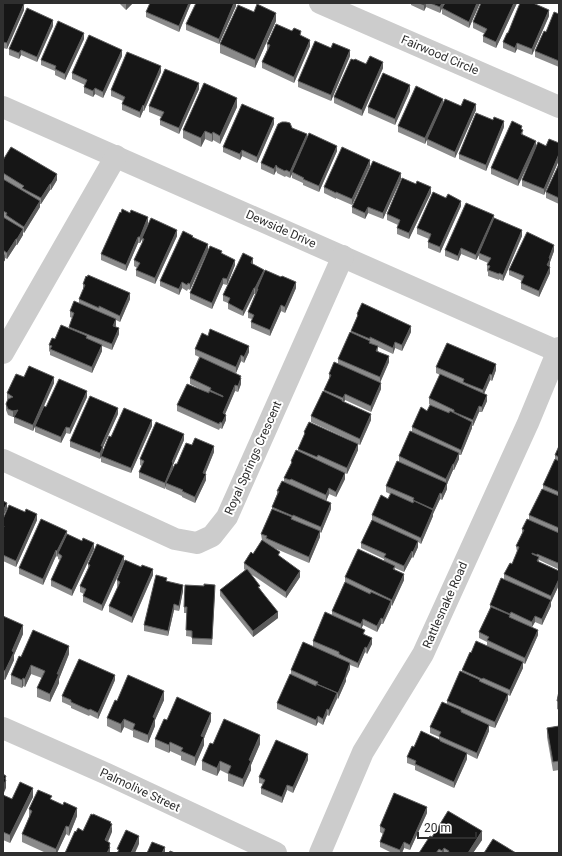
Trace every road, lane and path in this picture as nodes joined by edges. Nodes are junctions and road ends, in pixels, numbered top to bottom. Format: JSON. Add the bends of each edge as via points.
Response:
{"nodes":[{"id":1,"x":320,"y":3,"type":"edge"},
{"id":2,"x":3,"y":107,"type":"edge"},
{"id":3,"x":559,"y":107,"type":"edge"},
{"id":4,"x":116,"y":156,"type":"junction"},
{"id":5,"x":343,"y":256,"type":"junction"},
{"id":6,"x":559,"y":351,"type":"edge"},
{"id":7,"x":3,"y":353,"type":"edge"},
{"id":8,"x":3,"y":460,"type":"edge"},
{"id":9,"x":3,"y":728,"type":"edge"},
{"id":10,"x":276,"y":853,"type":"edge"},
{"id":11,"x":320,"y":853,"type":"edge"}],
"edges":[{"from":1,"to":3,"type":"street","name":"Fairwood Circle"},
{"from":2,"to":4,"type":"street","name":"Dewside Drive"},
{"from":4,"to":5,"type":"street","name":"Dewside Drive"},
{"from":4,"to":7,"type":"street"},
{"from":5,"to":6,"type":"street","name":"Dewside Drive"},
{"from":5,"to":8,"type":"street","name":"Royal Springs Crescent","via":[[227,517],[212,536],[197,543],[175,539]]},
{"from":6,"to":11,"type":"street","name":"Rattlesnake Road","via":[[423,654],[363,752]]},
{"from":9,"to":10,"type":"street","name":"Palmolive Street"}]}
